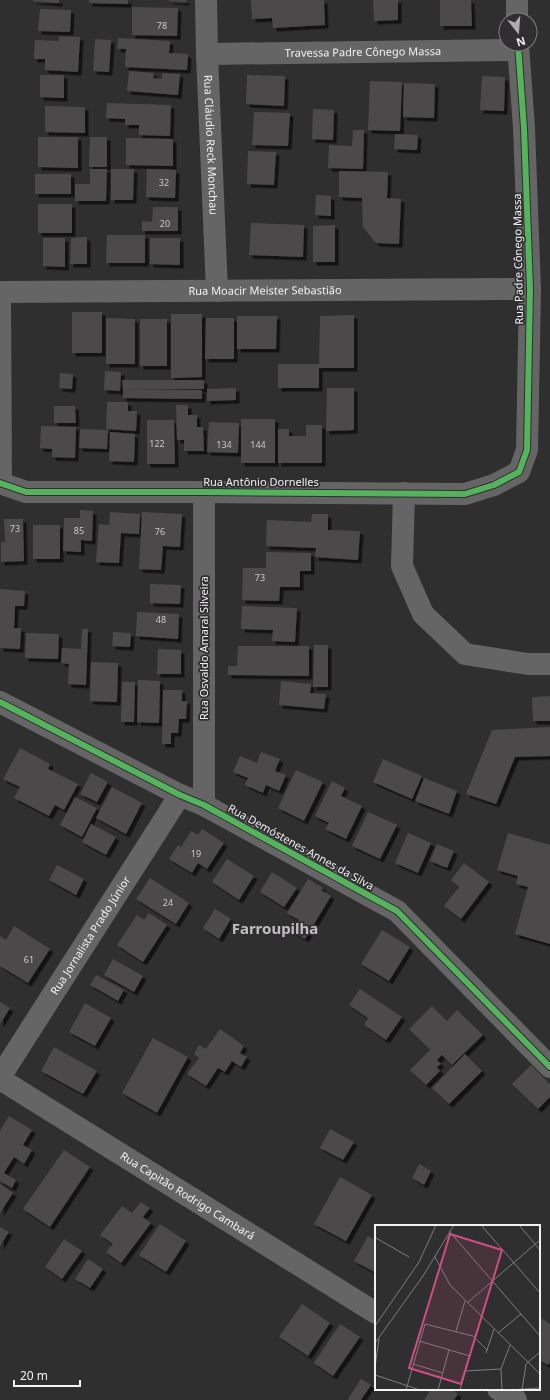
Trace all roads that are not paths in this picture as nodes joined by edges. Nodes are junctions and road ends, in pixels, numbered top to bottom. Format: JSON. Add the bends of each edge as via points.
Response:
{"nodes":[{"id":1,"x":206,"y":0,"type":"edge"},
{"id":2,"x":516,"y":0,"type":"edge"},
{"id":3,"x":517,"y":12,"type":"edge"},
{"id":4,"x":498,"y":47,"type":"edge"},
{"id":5,"x":518,"y":52,"type":"edge"},
{"id":6,"x":207,"y":54,"type":"junction"},
{"id":7,"x":530,"y":289,"type":"junction"},
{"id":8,"x":217,"y":291,"type":"junction"},
{"id":9,"x":0,"y":292,"type":"edge"},
{"id":10,"x":519,"y":472,"type":"joint"},
{"id":11,"x":1,"y":483,"type":"edge"},
{"id":12,"x":204,"y":492,"type":"junction"},
{"id":13,"x":404,"y":493,"type":"junction"},
{"id":14,"x":550,"y":664,"type":"edge"},
{"id":15,"x":0,"y":702,"type":"edge"},
{"id":16,"x":180,"y":795,"type":"junction"},
{"id":17,"x":204,"y":805,"type":"junction"},
{"id":18,"x":550,"y":1067,"type":"edge"},
{"id":19,"x":0,"y":1078,"type":"edge"},
{"id":20,"x":375,"y":1312,"type":"edge"},
{"id":21,"x":500,"y":1390,"type":"edge"},
{"id":22,"x":516,"y":1400,"type":"edge"}],
"edges":[{"from":1,"to":6,"type":"street","name":"Rua Cláudio Reck Monchau"},
{"from":2,"to":3,"type":"street"},
{"from":4,"to":6,"type":"street","name":"Travessa Padre Cônego Massa"},
{"from":5,"to":7,"type":"street","name":"Rua Padre Cônego Massa"},
{"from":6,"to":8,"type":"street","name":"Rua Cláudio Reck Monchau"},
{"from":7,"to":8,"type":"street","name":"Rua Moacir Meister Sebastião"},
{"from":7,"to":10,"type":"street","name":"Rua Padre Cônego Massa","via":[[527,450]]},
{"from":8,"to":9,"type":"street","name":"Rua Moacir Meister Sebastião"},
{"from":9,"to":11,"type":"street"},
{"from":10,"to":13,"type":"street","name":"Rua Antônio Dornelles","via":[[494,486],[465,494]]},
{"from":11,"to":12,"type":"street","name":"Rua Antônio Dornelles","via":[[26,492]]},
{"from":12,"to":13,"type":"street","name":"Rua Antônio Dornelles"},
{"from":12,"to":17,"type":"street","name":"Rua Osvaldo Amaral Silveira"},
{"from":13,"to":14,"type":"street","via":[[402,566],[423,614],[465,654],[528,664]]},
{"from":15,"to":16,"type":"street","name":"Rua Demóstenes Annes da Silva"},
{"from":16,"to":17,"type":"street","name":"Rua Demóstenes Annes da Silva"},
{"from":16,"to":19,"type":"street","name":"Rua Jornalista Prado Júnior"},
{"from":17,"to":18,"type":"street","name":"Rua Demóstenes Annes da Silva","via":[[397,911]]},
{"from":19,"to":20,"type":"street","name":"Rua Capitão Rodrigo Cambará"},
{"from":21,"to":22,"type":"street"}]}
